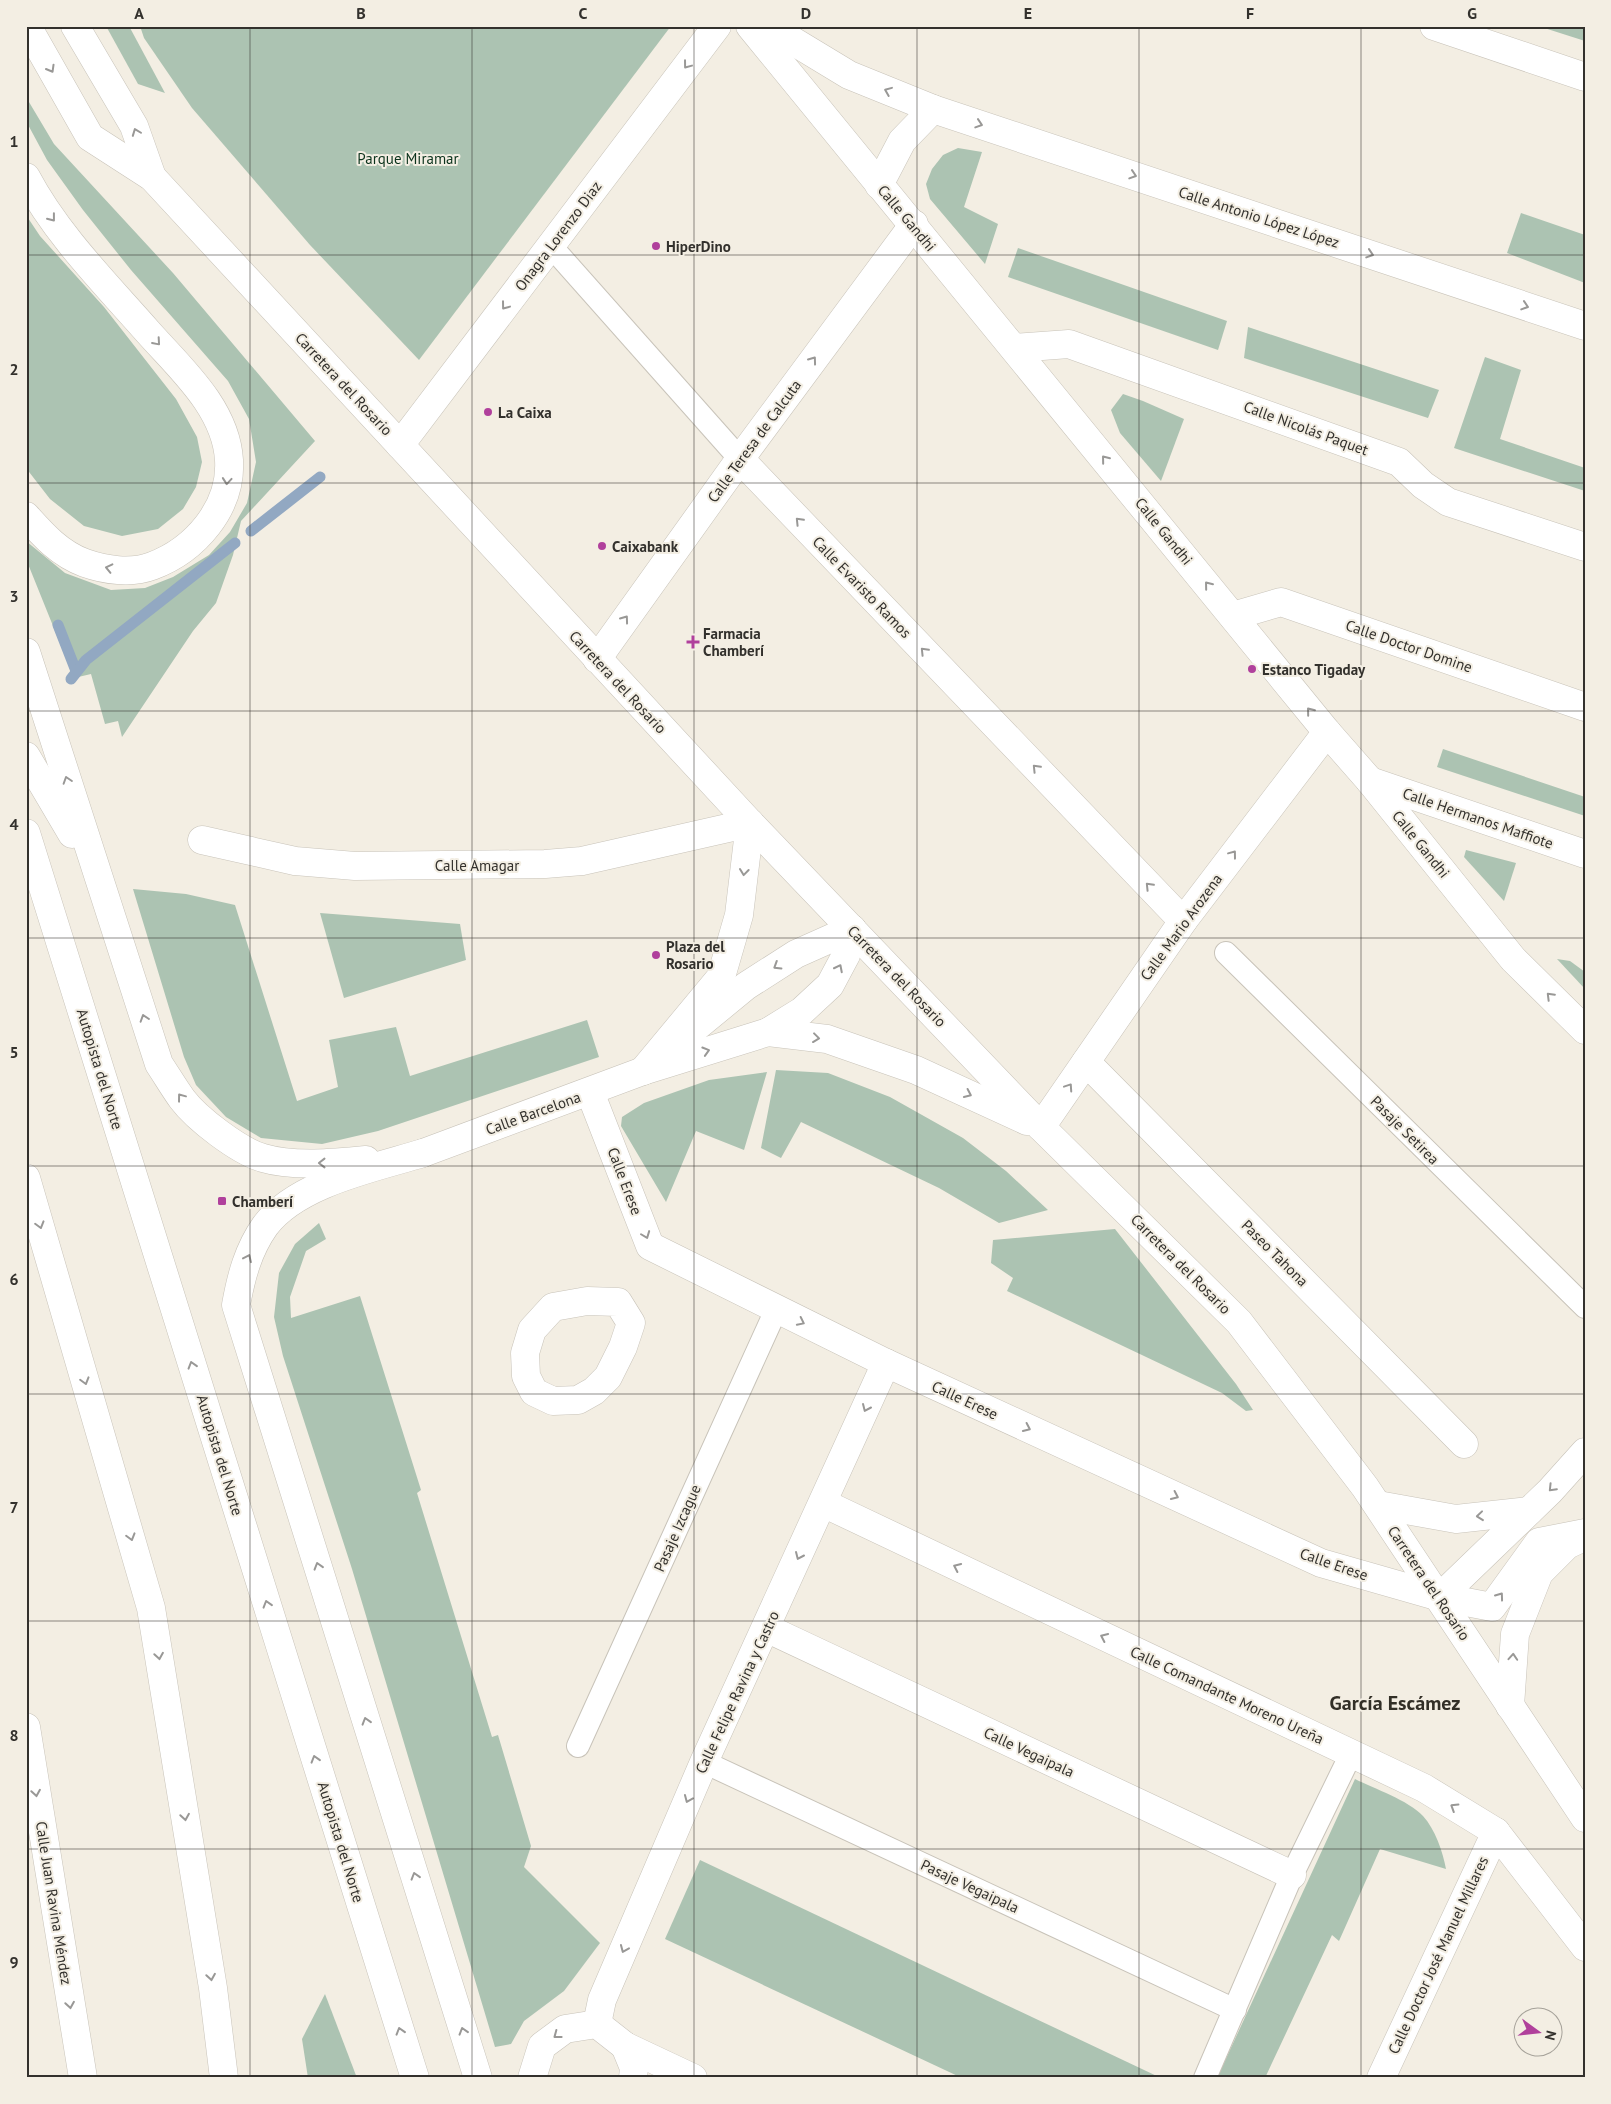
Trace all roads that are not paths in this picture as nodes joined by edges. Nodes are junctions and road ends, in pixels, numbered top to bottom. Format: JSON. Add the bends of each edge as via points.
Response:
{"nodes":[{"id":1,"x":27,"y":26,"type":"edge"},
{"id":2,"x":75,"y":26,"type":"edge"},
{"id":3,"x":717,"y":26,"type":"edge"},
{"id":4,"x":750,"y":26,"type":"edge"},
{"id":5,"x":768,"y":26,"type":"edge"},
{"id":6,"x":1434,"y":26,"type":"edge"},
{"id":7,"x":88,"y":39,"type":"edge"},
{"id":8,"x":849,"y":75,"type":"junction"},
{"id":9,"x":1585,"y":77,"type":"edge"},
{"id":10,"x":818,"y":109,"type":"junction"},
{"id":11,"x":933,"y":109,"type":"junction"},
{"id":12,"x":26,"y":177,"type":"edge"},
{"id":13,"x":152,"y":178,"type":"junction"},
{"id":14,"x":879,"y":185,"type":"junction"},
{"id":15,"x":914,"y":224,"type":"junction"},
{"id":16,"x":550,"y":246,"type":"junction"},
{"id":17,"x":1585,"y":326,"type":"edge"},
{"id":18,"x":1014,"y":348,"type":"junction"},
{"id":19,"x":400,"y":445,"type":"junction"},
{"id":20,"x":740,"y":459,"type":"junction"},
{"id":21,"x":26,"y":516,"type":"edge"},
{"id":22,"x":1585,"y":548,"type":"edge"},
{"id":23,"x":1233,"y":616,"type":"junction"},
{"id":24,"x":26,"y":652,"type":"edge"},
{"id":25,"x":597,"y":659,"type":"junction"},
{"id":26,"x":1585,"y":707,"type":"edge"},
{"id":27,"x":1327,"y":732,"type":"junction"},
{"id":28,"x":26,"y":756,"type":"edge"},
{"id":29,"x":1370,"y":781,"type":"junction"},
{"id":30,"x":750,"y":823,"type":"junction"},
{"id":31,"x":26,"y":833,"type":"edge"},
{"id":32,"x":202,"y":840,"type":"dead end"},
{"id":33,"x":1585,"y":854,"type":"edge"},
{"id":34,"x":97,"y":876,"type":"junction"},
{"id":35,"x":1182,"y":921,"type":"junction"},
{"id":36,"x":852,"y":930,"type":"junction"},
{"id":37,"x":1226,"y":953,"type":"dead end"},
{"id":38,"x":1585,"y":1030,"type":"edge"},
{"id":39,"x":768,"y":1032,"type":"junction"},
{"id":40,"x":1086,"y":1062,"type":"junction"},
{"id":41,"x":643,"y":1071,"type":"junction"},
{"id":42,"x":590,"y":1092,"type":"junction"},
{"id":43,"x":1041,"y":1127,"type":"junction"},
{"id":44,"x":423,"y":1153,"type":"junction"},
{"id":45,"x":26,"y":1178,"type":"edge"},
{"id":46,"x":1585,"y":1307,"type":"edge"},
{"id":47,"x":776,"y":1310,"type":"junction"},
{"id":48,"x":886,"y":1363,"type":"junction"},
{"id":49,"x":1464,"y":1444,"type":"dead end"},
{"id":50,"x":1585,"y":1452,"type":"edge"},
{"id":51,"x":823,"y":1503,"type":"junction"},
{"id":52,"x":1378,"y":1505,"type":"junction"},
{"id":53,"x":1528,"y":1511,"type":"junction"},
{"id":54,"x":1585,"y":1533,"type":"edge"},
{"id":55,"x":1585,"y":1537,"type":"edge"},
{"id":56,"x":1440,"y":1597,"type":"junction"},
{"id":57,"x":766,"y":1628,"type":"junction"},
{"id":58,"x":1510,"y":1706,"type":"junction"},
{"id":59,"x":26,"y":1728,"type":"edge"},
{"id":60,"x":578,"y":1746,"type":"dead end"},
{"id":61,"x":1351,"y":1754,"type":"junction"},
{"id":62,"x":704,"y":1762,"type":"junction"},
{"id":63,"x":1585,"y":1818,"type":"edge"},
{"id":64,"x":1496,"y":1832,"type":"junction"},
{"id":65,"x":1292,"y":1875,"type":"junction"},
{"id":66,"x":1585,"y":1947,"type":"edge"},
{"id":67,"x":1235,"y":2010,"type":"junction"},
{"id":68,"x":597,"y":2024,"type":"junction"},
{"id":69,"x":625,"y":2046,"type":"junction"},
{"id":70,"x":82,"y":2078,"type":"edge"},
{"id":71,"x":224,"y":2078,"type":"edge"},
{"id":72,"x":415,"y":2078,"type":"edge"},
{"id":73,"x":478,"y":2078,"type":"edge"},
{"id":74,"x":532,"y":2078,"type":"edge"},
{"id":75,"x":632,"y":2078,"type":"edge"},
{"id":76,"x":693,"y":2078,"type":"edge"},
{"id":77,"x":1205,"y":2078,"type":"edge"},
{"id":78,"x":1381,"y":2078,"type":"edge"}],
"edges":[{"from":1,"to":13,"type":"main road","name":"Carretera del Rosario","one_way":true,"via":[[90,137]]},
{"from":2,"to":7,"type":"main road","name":"Carretera del Rosario"},
{"from":3,"to":16,"type":"main road","name":"Onagra Lorenzo Diaz","one_way":true},
{"from":4,"to":10,"type":"main road","name":"Calle Gandhi"},
{"from":5,"to":8,"type":"main road","name":"Calle Antonio López López"},
{"from":6,"to":9,"type":"main road"},
{"from":13,"to":7,"type":"main road","name":"Carretera del Rosario","one_way":true,"via":[[134,126]]},
{"from":8,"to":10,"type":"main road","via":[[830,92]]},
{"from":11,"to":8,"type":"main road","name":"Calle Antonio López López","one_way":true},
{"from":10,"to":14,"type":"main road","name":"Calle Gandhi"},
{"from":11,"to":14,"type":"main road","via":[[902,141]]},
{"from":11,"to":17,"type":"main road","name":"Calle Antonio López López","one_way":true},
{"from":12,"to":21,"type":"main road","one_way":true,"via":[[38,199],[81,255],[202,394],[220,423],[229,460],[226,493],[210,523],[183,550],[151,567],[119,571],[84,562],[52,544]]},
{"from":13,"to":19,"type":"main road","name":"Carretera del Rosario"},
{"from":14,"to":15,"type":"main road","name":"Calle Gandhi"},
{"from":15,"to":18,"type":"main road","name":"Calle Gandhi"},
{"from":20,"to":15,"type":"main road","name":"Calle Teresa de Calcuta","one_way":true},
{"from":16,"to":19,"type":"main road","name":"Onagra Lorenzo Diaz","one_way":true},
{"from":16,"to":20,"type":"street","name":"Calle Evaristo Ramos"},
{"from":18,"to":22,"type":"main road","name":"Calle Nicolás Paquet","via":[[1069,344],[1399,462],[1423,485],[1448,502]]},
{"from":23,"to":18,"type":"main road","name":"Calle Gandhi","one_way":true},
{"from":19,"to":25,"type":"main road","name":"Carretera del Rosario"},
{"from":25,"to":20,"type":"main road","name":"Calle Teresa de Calcuta","one_way":true},
{"from":35,"to":20,"type":"main road","name":"Calle Evaristo Ramos","one_way":true},
{"from":23,"to":26,"type":"main road","name":"Calle Doctor Domine","via":[[1281,602]]},
{"from":27,"to":23,"type":"main road","name":"Calle Gandhi","one_way":true},
{"from":34,"to":24,"type":"main road","one_way":true},
{"from":25,"to":30,"type":"main road","name":"Carretera del Rosario"},
{"from":27,"to":29,"type":"main road","name":"Calle Gandhi"},
{"from":35,"to":27,"type":"main road","name":"Calle Mario Arozena","one_way":true},
{"from":28,"to":34,"type":"main road"},
{"from":29,"to":33,"type":"main road","name":"Calle Hermanos Maffiote"},
{"from":38,"to":29,"type":"main road","name":"Calle Gandhi","one_way":true,"via":[[1513,959]]},
{"from":30,"to":32,"type":"main road","name":"Calle Amagar","via":[[582,861],[544,864],[355,866],[295,861]]},
{"from":30,"to":36,"type":"main road","name":"Carretera del Rosario"},
{"from":30,"to":41,"type":"main road","one_way":true,"via":[[739,915],[721,977]]},
{"from":72,"to":31,"type":"main road","name":"Autopista del Norte","one_way":true},
{"from":44,"to":34,"type":"main road","one_way":true,"via":[[327,1163],[288,1162],[263,1158],[239,1148],[211,1126],[183,1101],[159,1064]]},
{"from":35,"to":40,"type":"main road","name":"Calle Mario Arozena"},
{"from":39,"to":36,"type":"main road","one_way":true,"via":[[802,1011],[830,985],[846,955]]},
{"from":36,"to":41,"type":"main road","one_way":true,"via":[[796,954],[746,986]]},
{"from":36,"to":43,"type":"main road","name":"Carretera del Rosario"},
{"from":37,"to":46,"type":"street","name":"Pasaje Setirea"},
{"from":41,"to":39,"type":"main road","one_way":true},
{"from":39,"to":43,"type":"main road","one_way":true,"via":[[827,1039],[916,1070]]},
{"from":43,"to":40,"type":"main road","name":"Calle Mario Arozena","one_way":true},
{"from":40,"to":49,"type":"main road","name":"Paseo Tahona"},
{"from":41,"to":42,"type":"main road","name":"Calle Barcelona"},
{"from":42,"to":44,"type":"main road","name":"Calle Barcelona"},
{"from":42,"to":47,"type":"main road","name":"Calle Erese","one_way":true,"via":[[650,1246]]},
{"from":43,"to":52,"type":"main road","name":"Carretera del Rosario","via":[[1240,1322]]},
{"from":73,"to":44,"type":"main road","one_way":true,"via":[[236,1305],[244,1266],[252,1250],[266,1226],[289,1202],[350,1175]]},
{"from":45,"to":71,"type":"main road","one_way":true,"via":[[151,1608],[213,1988]]},
{"from":47,"to":48,"type":"main road","name":"Calle Erese","one_way":true},
{"from":47,"to":60,"type":"street","name":"Pasaje Izcague"},
{"from":48,"to":51,"type":"main road","name":"Calle Felipe Ravina y Castro","one_way":true},
{"from":48,"to":56,"type":"main road","name":"Calle Erese","one_way":true,"via":[[1321,1563]]},
{"from":50,"to":53,"type":"main road","one_way":true},
{"from":51,"to":57,"type":"main road","name":"Calle Felipe Ravina y Castro","one_way":true},
{"from":61,"to":51,"type":"main road","name":"Calle Comandante Moreno Ureña","one_way":true},
{"from":53,"to":52,"type":"main road","one_way":true,"via":[[1456,1519]]},
{"from":52,"to":56,"type":"main road","name":"Carretera del Rosario"},
{"from":53,"to":56,"type":"main road"},
{"from":56,"to":54,"type":"main road","name":"Calle Erese","one_way":true,"via":[[1492,1606],[1540,1542]]},
{"from":58,"to":55,"type":"main road","one_way":true,"via":[[1515,1634],[1539,1573],[1567,1545]]},
{"from":56,"to":58,"type":"main road","name":"Carretera del Rosario"},
{"from":57,"to":62,"type":"main road","name":"Calle Felipe Ravina y Castro"},
{"from":57,"to":65,"type":"main road","name":"Calle Vegaipala"},
{"from":58,"to":63,"type":"main road","name":"Carretera del Rosario"},
{"from":59,"to":70,"type":"main road","name":"Calle Juan Ravina Méndez","one_way":true},
{"from":64,"to":61,"type":"main road","name":"Calle Comandante Moreno Ureña","one_way":true,"via":[[1424,1788]]},
{"from":61,"to":65,"type":"street"},
{"from":62,"to":67,"type":"street","name":"Pasaje Vegaipala"},
{"from":62,"to":68,"type":"main road","name":"Calle Felipe Ravina y Castro","one_way":true,"via":[[602,2000]]},
{"from":64,"to":66,"type":"main road","name":"Calle Comandante Moreno Ureña"},
{"from":64,"to":78,"type":"main road","name":"Calle Doctor José Manuel Millares"},
{"from":65,"to":67,"type":"street"},
{"from":67,"to":77,"type":"street"},
{"from":68,"to":69,"type":"main road"},
{"from":68,"to":74,"type":"main road","one_way":true,"via":[[566,2028],[542,2046]]},
{"from":69,"to":75,"type":"main road","via":[[634,2068]]},
{"from":69,"to":76,"type":"main road"}]}
